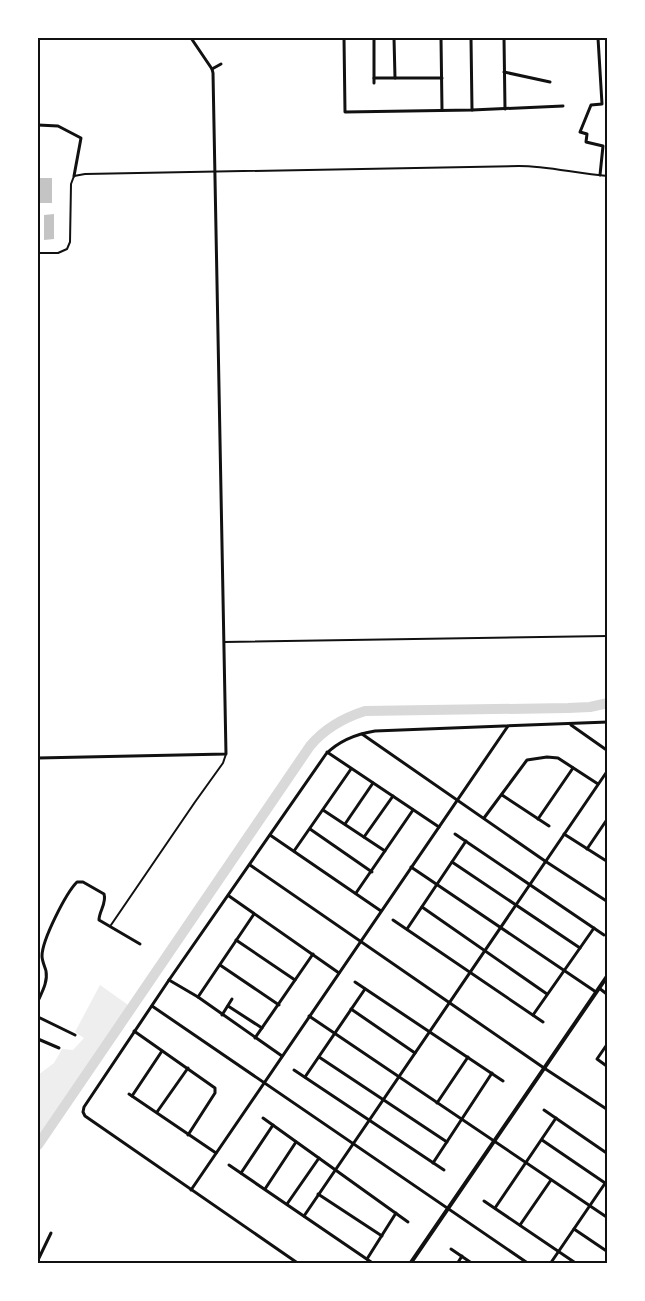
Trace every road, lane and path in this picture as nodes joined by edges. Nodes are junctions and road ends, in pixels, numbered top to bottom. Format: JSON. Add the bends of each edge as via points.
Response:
{"nodes":[{"id":1,"x":190,"y":38,"type":"edge"},
{"id":2,"x":344,"y":38,"type":"edge"},
{"id":3,"x":374,"y":38,"type":"edge"},
{"id":4,"x":394,"y":38,"type":"edge"},
{"id":5,"x":441,"y":38,"type":"edge"},
{"id":6,"x":471,"y":38,"type":"edge"},
{"id":7,"x":504,"y":38,"type":"edge"},
{"id":8,"x":598,"y":38,"type":"edge"},
{"id":9,"x":221,"y":64,"type":"dead end"},
{"id":10,"x":212,"y":69,"type":"junction"},
{"id":11,"x":504,"y":72,"type":"junction"},
{"id":12,"x":374,"y":78,"type":"junction"},
{"id":13,"x":395,"y":78,"type":"junction"},
{"id":14,"x":442,"y":78,"type":"junction"},
{"id":15,"x":550,"y":82,"type":"dead end"},
{"id":16,"x":374,"y":84,"type":"dead end"},
{"id":17,"x":563,"y":106,"type":"dead end"},
{"id":18,"x":506,"y":109,"type":"junction"},
{"id":19,"x":442,"y":110,"type":"junction"},
{"id":20,"x":472,"y":110,"type":"junction"},
{"id":21,"x":38,"y":125,"type":"edge"},
{"id":22,"x":214,"y":172,"type":"junction"},
{"id":23,"x":600,"y":175,"type":"junction"},
{"id":24,"x":74,"y":176,"type":"junction"},
{"id":25,"x":608,"y":176,"type":"edge"},
{"id":26,"x":38,"y":253,"type":"edge"},
{"id":27,"x":608,"y":636,"type":"edge"},
{"id":28,"x":224,"y":642,"type":"junction"},
{"id":29,"x":608,"y":722,"type":"edge"},
{"id":30,"x":570,"y":725,"type":"junction"},
{"id":31,"x":508,"y":726,"type":"junction"},
{"id":32,"x":361,"y":734,"type":"junction"},
{"id":33,"x":608,"y":751,"type":"edge"},
{"id":34,"x":327,"y":752,"type":"junction"},
{"id":35,"x":226,"y":754,"type":"junction"},
{"id":36,"x":38,"y":758,"type":"edge"},
{"id":37,"x":573,"y":768,"type":"junction"},
{"id":38,"x":351,"y":769,"type":"junction"},
{"id":39,"x":608,"y":770,"type":"edge"},
{"id":40,"x":373,"y":783,"type":"junction"},
{"id":41,"x":598,"y":784,"type":"junction"},
{"id":42,"x":502,"y":795,"type":"junction"},
{"id":43,"x":393,"y":796,"type":"junction"},
{"id":44,"x":457,"y":801,"type":"junction"},
{"id":45,"x":323,"y":810,"type":"junction"},
{"id":46,"x":414,"y":810,"type":"junction"},
{"id":47,"x":484,"y":818,"type":"junction"},
{"id":48,"x":608,"y":818,"type":"edge"},
{"id":49,"x":538,"y":819,"type":"junction"},
{"id":50,"x":344,"y":824,"type":"junction"},
{"id":51,"x":549,"y":826,"type":"dead end"},
{"id":52,"x":439,"y":827,"type":"junction"},
{"id":53,"x":310,"y":829,"type":"junction"},
{"id":54,"x":455,"y":834,"type":"dead end"},
{"id":55,"x":564,"y":834,"type":"junction"},
{"id":56,"x":270,"y":835,"type":"junction"},
{"id":57,"x":364,"y":837,"type":"junction"},
{"id":58,"x":466,"y":841,"type":"junction"},
{"id":59,"x":587,"y":849,"type":"junction"},
{"id":60,"x":294,"y":852,"type":"junction"},
{"id":61,"x":385,"y":852,"type":"junction"},
{"id":62,"x":545,"y":861,"type":"junction"},
{"id":63,"x":452,"y":862,"type":"junction"},
{"id":64,"x":608,"y":862,"type":"edge"},
{"id":65,"x":250,"y":865,"type":"junction"},
{"id":66,"x":412,"y":867,"type":"junction"},
{"id":67,"x":372,"y":872,"type":"junction"},
{"id":68,"x":437,"y":884,"type":"junction"},
{"id":69,"x":530,"y":884,"type":"junction"},
{"id":70,"x":356,"y":894,"type":"junction"},
{"id":71,"x":228,"y":896,"type":"junction"},
{"id":72,"x":608,"y":902,"type":"edge"},
{"id":73,"x":516,"y":905,"type":"junction"},
{"id":74,"x":422,"y":907,"type":"junction"},
{"id":75,"x":381,"y":911,"type":"junction"},
{"id":76,"x":254,"y":914,"type":"junction"},
{"id":77,"x":393,"y":920,"type":"dead end"},
{"id":78,"x":111,"y":925,"type":"junction"},
{"id":79,"x":500,"y":927,"type":"junction"},
{"id":80,"x":594,"y":928,"type":"junction"},
{"id":81,"x":407,"y":929,"type":"junction"},
{"id":82,"x":604,"y":934,"type":"dead end"},
{"id":83,"x":236,"y":940,"type":"junction"},
{"id":84,"x":38,"y":943,"type":"edge"},
{"id":85,"x":361,"y":943,"type":"junction"},
{"id":86,"x":140,"y":944,"type":"dead end"},
{"id":87,"x":44,"y":946,"type":"junction"},
{"id":88,"x":580,"y":948,"type":"junction"},
{"id":89,"x":484,"y":950,"type":"junction"},
{"id":90,"x":313,"y":954,"type":"junction"},
{"id":91,"x":40,"y":958,"type":"edge"},
{"id":92,"x":220,"y":965,"type":"junction"},
{"id":93,"x":564,"y":971,"type":"junction"},
{"id":94,"x":470,"y":972,"type":"junction"},
{"id":95,"x":339,"y":973,"type":"junction"},
{"id":96,"x":608,"y":975,"type":"edge"},
{"id":97,"x":169,"y":980,"type":"junction"},
{"id":98,"x":295,"y":980,"type":"junction"},
{"id":99,"x":355,"y":982,"type":"dead end"},
{"id":100,"x":365,"y":988,"type":"junction"},
{"id":101,"x":599,"y":988,"type":"junction"},
{"id":102,"x":596,"y":992,"type":"junction"},
{"id":103,"x":547,"y":994,"type":"junction"},
{"id":104,"x":608,"y":995,"type":"edge"},
{"id":105,"x":198,"y":997,"type":"junction"},
{"id":106,"x":232,"y":999,"type":"dead end"},
{"id":107,"x":38,"y":1001,"type":"edge"},
{"id":108,"x":449,"y":1002,"type":"junction"},
{"id":109,"x":279,"y":1005,"type":"junction"},
{"id":110,"x":152,"y":1006,"type":"junction"},
{"id":111,"x":228,"y":1006,"type":"junction"},
{"id":112,"x":351,"y":1009,"type":"junction"},
{"id":113,"x":222,"y":1015,"type":"junction"},
{"id":114,"x":533,"y":1015,"type":"junction"},
{"id":115,"x":309,"y":1016,"type":"junction"},
{"id":116,"x":38,"y":1017,"type":"edge"},
{"id":117,"x":543,"y":1022,"type":"dead end"},
{"id":118,"x":262,"y":1028,"type":"junction"},
{"id":119,"x":134,"y":1031,"type":"junction"},
{"id":120,"x":429,"y":1031,"type":"junction"},
{"id":121,"x":335,"y":1033,"type":"junction"},
{"id":122,"x":74,"y":1035,"type":"dead end"},
{"id":123,"x":255,"y":1038,"type":"junction"},
{"id":124,"x":38,"y":1039,"type":"edge"},
{"id":125,"x":608,"y":1043,"type":"edge"},
{"id":126,"x":59,"y":1048,"type":"dead end"},
{"id":127,"x":162,"y":1051,"type":"junction"},
{"id":128,"x":414,"y":1053,"type":"junction"},
{"id":129,"x":282,"y":1056,"type":"junction"},
{"id":130,"x":319,"y":1057,"type":"junction"},
{"id":131,"x":468,"y":1057,"type":"junction"},
{"id":132,"x":608,"y":1067,"type":"edge"},
{"id":133,"x":188,"y":1068,"type":"junction"},
{"id":134,"x":544,"y":1068,"type":"junction"},
{"id":135,"x":294,"y":1070,"type":"dead end"},
{"id":136,"x":492,"y":1073,"type":"junction"},
{"id":137,"x":398,"y":1076,"type":"junction"},
{"id":138,"x":305,"y":1077,"type":"junction"},
{"id":139,"x":503,"y":1081,"type":"dead end"},
{"id":140,"x":263,"y":1083,"type":"junction"},
{"id":141,"x":383,"y":1099,"type":"junction"},
{"id":142,"x":437,"y":1103,"type":"junction"},
{"id":143,"x":544,"y":1110,"type":"dead end"},
{"id":144,"x":608,"y":1110,"type":"edge"},
{"id":145,"x":157,"y":1112,"type":"junction"},
{"id":146,"x":263,"y":1118,"type":"dead end"},
{"id":147,"x":556,"y":1118,"type":"junction"},
{"id":148,"x":369,"y":1120,"type":"junction"},
{"id":149,"x":462,"y":1120,"type":"junction"},
{"id":150,"x":273,"y":1125,"type":"junction"},
{"id":151,"x":188,"y":1135,"type":"junction"},
{"id":152,"x":542,"y":1140,"type":"junction"},
{"id":153,"x":494,"y":1141,"type":"junction"},
{"id":154,"x":296,"y":1142,"type":"junction"},
{"id":155,"x":447,"y":1142,"type":"junction"},
{"id":156,"x":353,"y":1143,"type":"junction"},
{"id":157,"x":216,"y":1153,"type":"junction"},
{"id":158,"x":608,"y":1154,"type":"edge"},
{"id":159,"x":319,"y":1158,"type":"junction"},
{"id":160,"x":433,"y":1163,"type":"junction"},
{"id":161,"x":526,"y":1163,"type":"junction"},
{"id":162,"x":229,"y":1165,"type":"dead end"},
{"id":163,"x":335,"y":1169,"type":"junction"},
{"id":164,"x":444,"y":1170,"type":"dead end"},
{"id":165,"x":240,"y":1173,"type":"junction"},
{"id":166,"x":608,"y":1179,"type":"edge"},
{"id":167,"x":551,"y":1180,"type":"junction"},
{"id":168,"x":606,"y":1184,"type":"edge"},
{"id":169,"x":265,"y":1189,"type":"junction"},
{"id":170,"x":191,"y":1190,"type":"junction"},
{"id":171,"x":318,"y":1194,"type":"junction"},
{"id":172,"x":484,"y":1200,"type":"dead end"},
{"id":173,"x":287,"y":1204,"type":"junction"},
{"id":174,"x":590,"y":1206,"type":"junction"},
{"id":175,"x":448,"y":1208,"type":"junction"},
{"id":176,"x":495,"y":1208,"type":"junction"},
{"id":177,"x":396,"y":1213,"type":"junction"},
{"id":178,"x":304,"y":1216,"type":"junction"},
{"id":179,"x":608,"y":1218,"type":"edge"},
{"id":180,"x":408,"y":1222,"type":"dead end"},
{"id":181,"x":520,"y":1225,"type":"junction"},
{"id":182,"x":574,"y":1229,"type":"junction"},
{"id":183,"x":51,"y":1233,"type":"dead end"},
{"id":184,"x":382,"y":1236,"type":"junction"},
{"id":185,"x":451,"y":1248,"type":"dead end"},
{"id":186,"x":559,"y":1251,"type":"junction"},
{"id":187,"x":608,"y":1252,"type":"edge"},
{"id":188,"x":462,"y":1256,"type":"junction"},
{"id":189,"x":367,"y":1259,"type":"junction"},
{"id":190,"x":38,"y":1260,"type":"edge"},
{"id":191,"x":299,"y":1264,"type":"edge"},
{"id":192,"x":374,"y":1264,"type":"edge"},
{"id":193,"x":410,"y":1264,"type":"edge"},
{"id":194,"x":457,"y":1264,"type":"edge"},
{"id":195,"x":473,"y":1264,"type":"edge"},
{"id":196,"x":529,"y":1264,"type":"edge"},
{"id":197,"x":550,"y":1264,"type":"edge"},
{"id":198,"x":577,"y":1264,"type":"edge"}],
"edges":[{"from":1,"to":10,"type":"street"},
{"from":2,"to":19,"type":"street","via":[[345,112]]},
{"from":3,"to":12,"type":"street"},
{"from":4,"to":13,"type":"street"},
{"from":5,"to":14,"type":"street"},
{"from":6,"to":20,"type":"street"},
{"from":7,"to":11,"type":"street"},
{"from":8,"to":23,"type":"street","via":[[602,104],[590,105],[580,132],[587,134],[586,142],[603,146]]},
{"from":9,"to":10,"type":"street"},
{"from":10,"to":22,"type":"street"},
{"from":11,"to":15,"type":"street"},
{"from":11,"to":18,"type":"street"},
{"from":12,"to":13,"type":"street"},
{"from":12,"to":16,"type":"street"},
{"from":13,"to":14,"type":"street"},
{"from":14,"to":19,"type":"street"},
{"from":17,"to":18,"type":"street"},
{"from":18,"to":20,"type":"street"},
{"from":19,"to":20,"type":"street"},
{"from":21,"to":24,"type":"street","via":[[58,126],[81,138]]},
{"from":22,"to":23,"type":"lane","via":[[539,166]]},
{"from":22,"to":24,"type":"lane"},
{"from":22,"to":28,"type":"street"},
{"from":23,"to":25,"type":"lane"},
{"from":24,"to":26,"type":"lane","via":[[67,249],[58,253]]},
{"from":27,"to":28,"type":"lane"},
{"from":28,"to":35,"type":"street"},
{"from":29,"to":30,"type":"street"},
{"from":30,"to":31,"type":"street"},
{"from":30,"to":33,"type":"street"},
{"from":31,"to":32,"type":"street"},
{"from":31,"to":44,"type":"street"},
{"from":32,"to":34,"type":"street","via":[[345,739]]},
{"from":32,"to":44,"type":"street"},
{"from":34,"to":38,"type":"street"},
{"from":34,"to":56,"type":"street"},
{"from":35,"to":36,"type":"street"},
{"from":35,"to":78,"type":"lane","via":[[223,763]]},
{"from":37,"to":41,"type":"street"},
{"from":37,"to":42,"type":"street","via":[[554,757],[527,760]]},
{"from":37,"to":49,"type":"street"},
{"from":38,"to":40,"type":"street"},
{"from":38,"to":45,"type":"street"},
{"from":39,"to":41,"type":"street"},
{"from":40,"to":43,"type":"street"},
{"from":40,"to":50,"type":"street"},
{"from":41,"to":55,"type":"street"},
{"from":42,"to":47,"type":"street"},
{"from":42,"to":49,"type":"street"},
{"from":43,"to":46,"type":"street"},
{"from":43,"to":57,"type":"street"},
{"from":44,"to":47,"type":"street"},
{"from":44,"to":52,"type":"street"},
{"from":45,"to":50,"type":"street"},
{"from":45,"to":53,"type":"street"},
{"from":46,"to":52,"type":"street"},
{"from":46,"to":61,"type":"street"},
{"from":47,"to":62,"type":"street"},
{"from":48,"to":59,"type":"street"},
{"from":49,"to":51,"type":"street"},
{"from":50,"to":57,"type":"street"},
{"from":52,"to":66,"type":"street"},
{"from":53,"to":60,"type":"street"},
{"from":53,"to":67,"type":"street"},
{"from":54,"to":58,"type":"street"},
{"from":55,"to":59,"type":"street"},
{"from":55,"to":62,"type":"street"},
{"from":56,"to":60,"type":"street"},
{"from":56,"to":65,"type":"street"},
{"from":57,"to":61,"type":"street"},
{"from":58,"to":63,"type":"street"},
{"from":58,"to":69,"type":"street"},
{"from":59,"to":64,"type":"street"},
{"from":60,"to":70,"type":"street"},
{"from":61,"to":67,"type":"street"},
{"from":62,"to":69,"type":"street"},
{"from":62,"to":72,"type":"street"},
{"from":63,"to":68,"type":"street"},
{"from":63,"to":73,"type":"street"},
{"from":65,"to":71,"type":"street"},
{"from":65,"to":85,"type":"street"},
{"from":66,"to":68,"type":"street"},
{"from":66,"to":75,"type":"street"},
{"from":67,"to":70,"type":"street"},
{"from":68,"to":74,"type":"street"},
{"from":68,"to":79,"type":"street"},
{"from":69,"to":73,"type":"street"},
{"from":69,"to":80,"type":"street"},
{"from":70,"to":75,"type":"street"},
{"from":71,"to":76,"type":"street"},
{"from":71,"to":97,"type":"street"},
{"from":73,"to":79,"type":"street"},
{"from":73,"to":88,"type":"street"},
{"from":74,"to":81,"type":"street"},
{"from":74,"to":89,"type":"street"},
{"from":75,"to":85,"type":"street"},
{"from":76,"to":83,"type":"street"},
{"from":76,"to":90,"type":"street"},
{"from":77,"to":81,"type":"street"},
{"from":78,"to":86,"type":"street"},
{"from":78,"to":87,"type":"street","via":[[99,918],[104,894],[77,882]]},
{"from":79,"to":89,"type":"street"},
{"from":79,"to":93,"type":"street"},
{"from":80,"to":82,"type":"street"},
{"from":80,"to":88,"type":"street"},
{"from":81,"to":94,"type":"street"},
{"from":83,"to":92,"type":"street"},
{"from":83,"to":98,"type":"street"},
{"from":84,"to":87,"type":"street"},
{"from":85,"to":95,"type":"street"},
{"from":85,"to":108,"type":"street"},
{"from":87,"to":91,"type":"street"},
{"from":88,"to":93,"type":"street"},
{"from":89,"to":94,"type":"street"},
{"from":89,"to":103,"type":"street"},
{"from":90,"to":95,"type":"street"},
{"from":90,"to":98,"type":"street"},
{"from":91,"to":107,"type":"street","via":[[46,978]]},
{"from":92,"to":105,"type":"street"},
{"from":92,"to":109,"type":"street"},
{"from":93,"to":102,"type":"street"},
{"from":93,"to":103,"type":"street"},
{"from":94,"to":108,"type":"street"},
{"from":94,"to":114,"type":"street"},
{"from":95,"to":115,"type":"street"},
{"from":96,"to":101,"type":"street"},
{"from":97,"to":105,"type":"street"},
{"from":97,"to":110,"type":"street"},
{"from":98,"to":109,"type":"street"},
{"from":99,"to":100,"type":"street"},
{"from":100,"to":112,"type":"street"},
{"from":100,"to":120,"type":"street"},
{"from":101,"to":102,"type":"street"},
{"from":101,"to":104,"type":"street"},
{"from":102,"to":134,"type":"street"},
{"from":103,"to":114,"type":"street"},
{"from":105,"to":113,"type":"street"},
{"from":106,"to":111,"type":"street"},
{"from":108,"to":120,"type":"street"},
{"from":108,"to":134,"type":"street"},
{"from":109,"to":118,"type":"street"},
{"from":110,"to":119,"type":"street"},
{"from":110,"to":140,"type":"street"},
{"from":111,"to":113,"type":"street"},
{"from":111,"to":118,"type":"street"},
{"from":112,"to":121,"type":"street"},
{"from":112,"to":128,"type":"street"},
{"from":113,"to":123,"type":"street"},
{"from":114,"to":117,"type":"street"},
{"from":115,"to":121,"type":"street"},
{"from":115,"to":129,"type":"street"},
{"from":116,"to":122,"type":"street"},
{"from":118,"to":123,"type":"street"},
{"from":119,"to":127,"type":"street"},
{"from":119,"to":170,"type":"street","via":[[84,1107],[84,1114]]},
{"from":120,"to":128,"type":"street"},
{"from":120,"to":131,"type":"street"},
{"from":121,"to":130,"type":"street"},
{"from":121,"to":137,"type":"street"},
{"from":123,"to":129,"type":"street"},
{"from":124,"to":126,"type":"street"},
{"from":125,"to":132,"type":"street","via":[[597,1059]]},
{"from":127,"to":133,"type":"street"},
{"from":127,"to":145,"type":"street","via":[[131,1095]]},
{"from":128,"to":137,"type":"street"},
{"from":129,"to":140,"type":"street"},
{"from":130,"to":138,"type":"street"},
{"from":130,"to":141,"type":"street"},
{"from":131,"to":136,"type":"street"},
{"from":131,"to":142,"type":"street"},
{"from":133,"to":145,"type":"street"},
{"from":133,"to":151,"type":"street","via":[[216,1090]]},
{"from":134,"to":144,"type":"street"},
{"from":134,"to":153,"type":"street"},
{"from":135,"to":138,"type":"street"},
{"from":136,"to":139,"type":"street"},
{"from":136,"to":149,"type":"street"},
{"from":137,"to":141,"type":"street"},
{"from":137,"to":142,"type":"street"},
{"from":138,"to":148,"type":"street"},
{"from":140,"to":156,"type":"street"},
{"from":140,"to":157,"type":"street"},
{"from":141,"to":148,"type":"street"},
{"from":141,"to":155,"type":"street"},
{"from":142,"to":149,"type":"street"},
{"from":143,"to":147,"type":"street"},
{"from":145,"to":151,"type":"street"},
{"from":146,"to":150,"type":"street"},
{"from":147,"to":152,"type":"street"},
{"from":147,"to":158,"type":"street"},
{"from":148,"to":156,"type":"street"},
{"from":148,"to":160,"type":"street"},
{"from":149,"to":153,"type":"street"},
{"from":149,"to":155,"type":"street"},
{"from":150,"to":154,"type":"street"},
{"from":150,"to":165,"type":"street"},
{"from":151,"to":157,"type":"street"},
{"from":152,"to":161,"type":"street"},
{"from":152,"to":168,"type":"street"},
{"from":153,"to":161,"type":"street"},
{"from":153,"to":175,"type":"street"},
{"from":154,"to":159,"type":"street"},
{"from":154,"to":169,"type":"street"},
{"from":155,"to":160,"type":"street"},
{"from":156,"to":163,"type":"street"},
{"from":156,"to":175,"type":"street"},
{"from":157,"to":170,"type":"street"},
{"from":159,"to":163,"type":"street"},
{"from":159,"to":173,"type":"street"},
{"from":160,"to":164,"type":"street"},
{"from":161,"to":167,"type":"street"},
{"from":161,"to":176,"type":"street"},
{"from":162,"to":165,"type":"street"},
{"from":163,"to":171,"type":"street"},
{"from":163,"to":177,"type":"street"},
{"from":165,"to":169,"type":"street"},
{"from":166,"to":168,"type":"street"},
{"from":167,"to":174,"type":"street"},
{"from":167,"to":181,"type":"street"},
{"from":168,"to":174,"type":"street"},
{"from":169,"to":173,"type":"street"},
{"from":170,"to":191,"type":"street"},
{"from":171,"to":178,"type":"street"},
{"from":171,"to":184,"type":"street"},
{"from":172,"to":176,"type":"street"},
{"from":173,"to":178,"type":"street"},
{"from":174,"to":179,"type":"street"},
{"from":174,"to":182,"type":"street"},
{"from":175,"to":193,"type":"street"},
{"from":175,"to":196,"type":"street"},
{"from":176,"to":181,"type":"street"},
{"from":177,"to":180,"type":"street"},
{"from":177,"to":184,"type":"street"},
{"from":178,"to":189,"type":"street"},
{"from":181,"to":186,"type":"street"},
{"from":182,"to":186,"type":"street"},
{"from":182,"to":187,"type":"street"},
{"from":183,"to":190,"type":"street"},
{"from":184,"to":189,"type":"street"},
{"from":185,"to":188,"type":"street"},
{"from":186,"to":197,"type":"street"},
{"from":186,"to":198,"type":"street"},
{"from":188,"to":194,"type":"street"},
{"from":188,"to":195,"type":"street"},
{"from":189,"to":192,"type":"street"}]}
